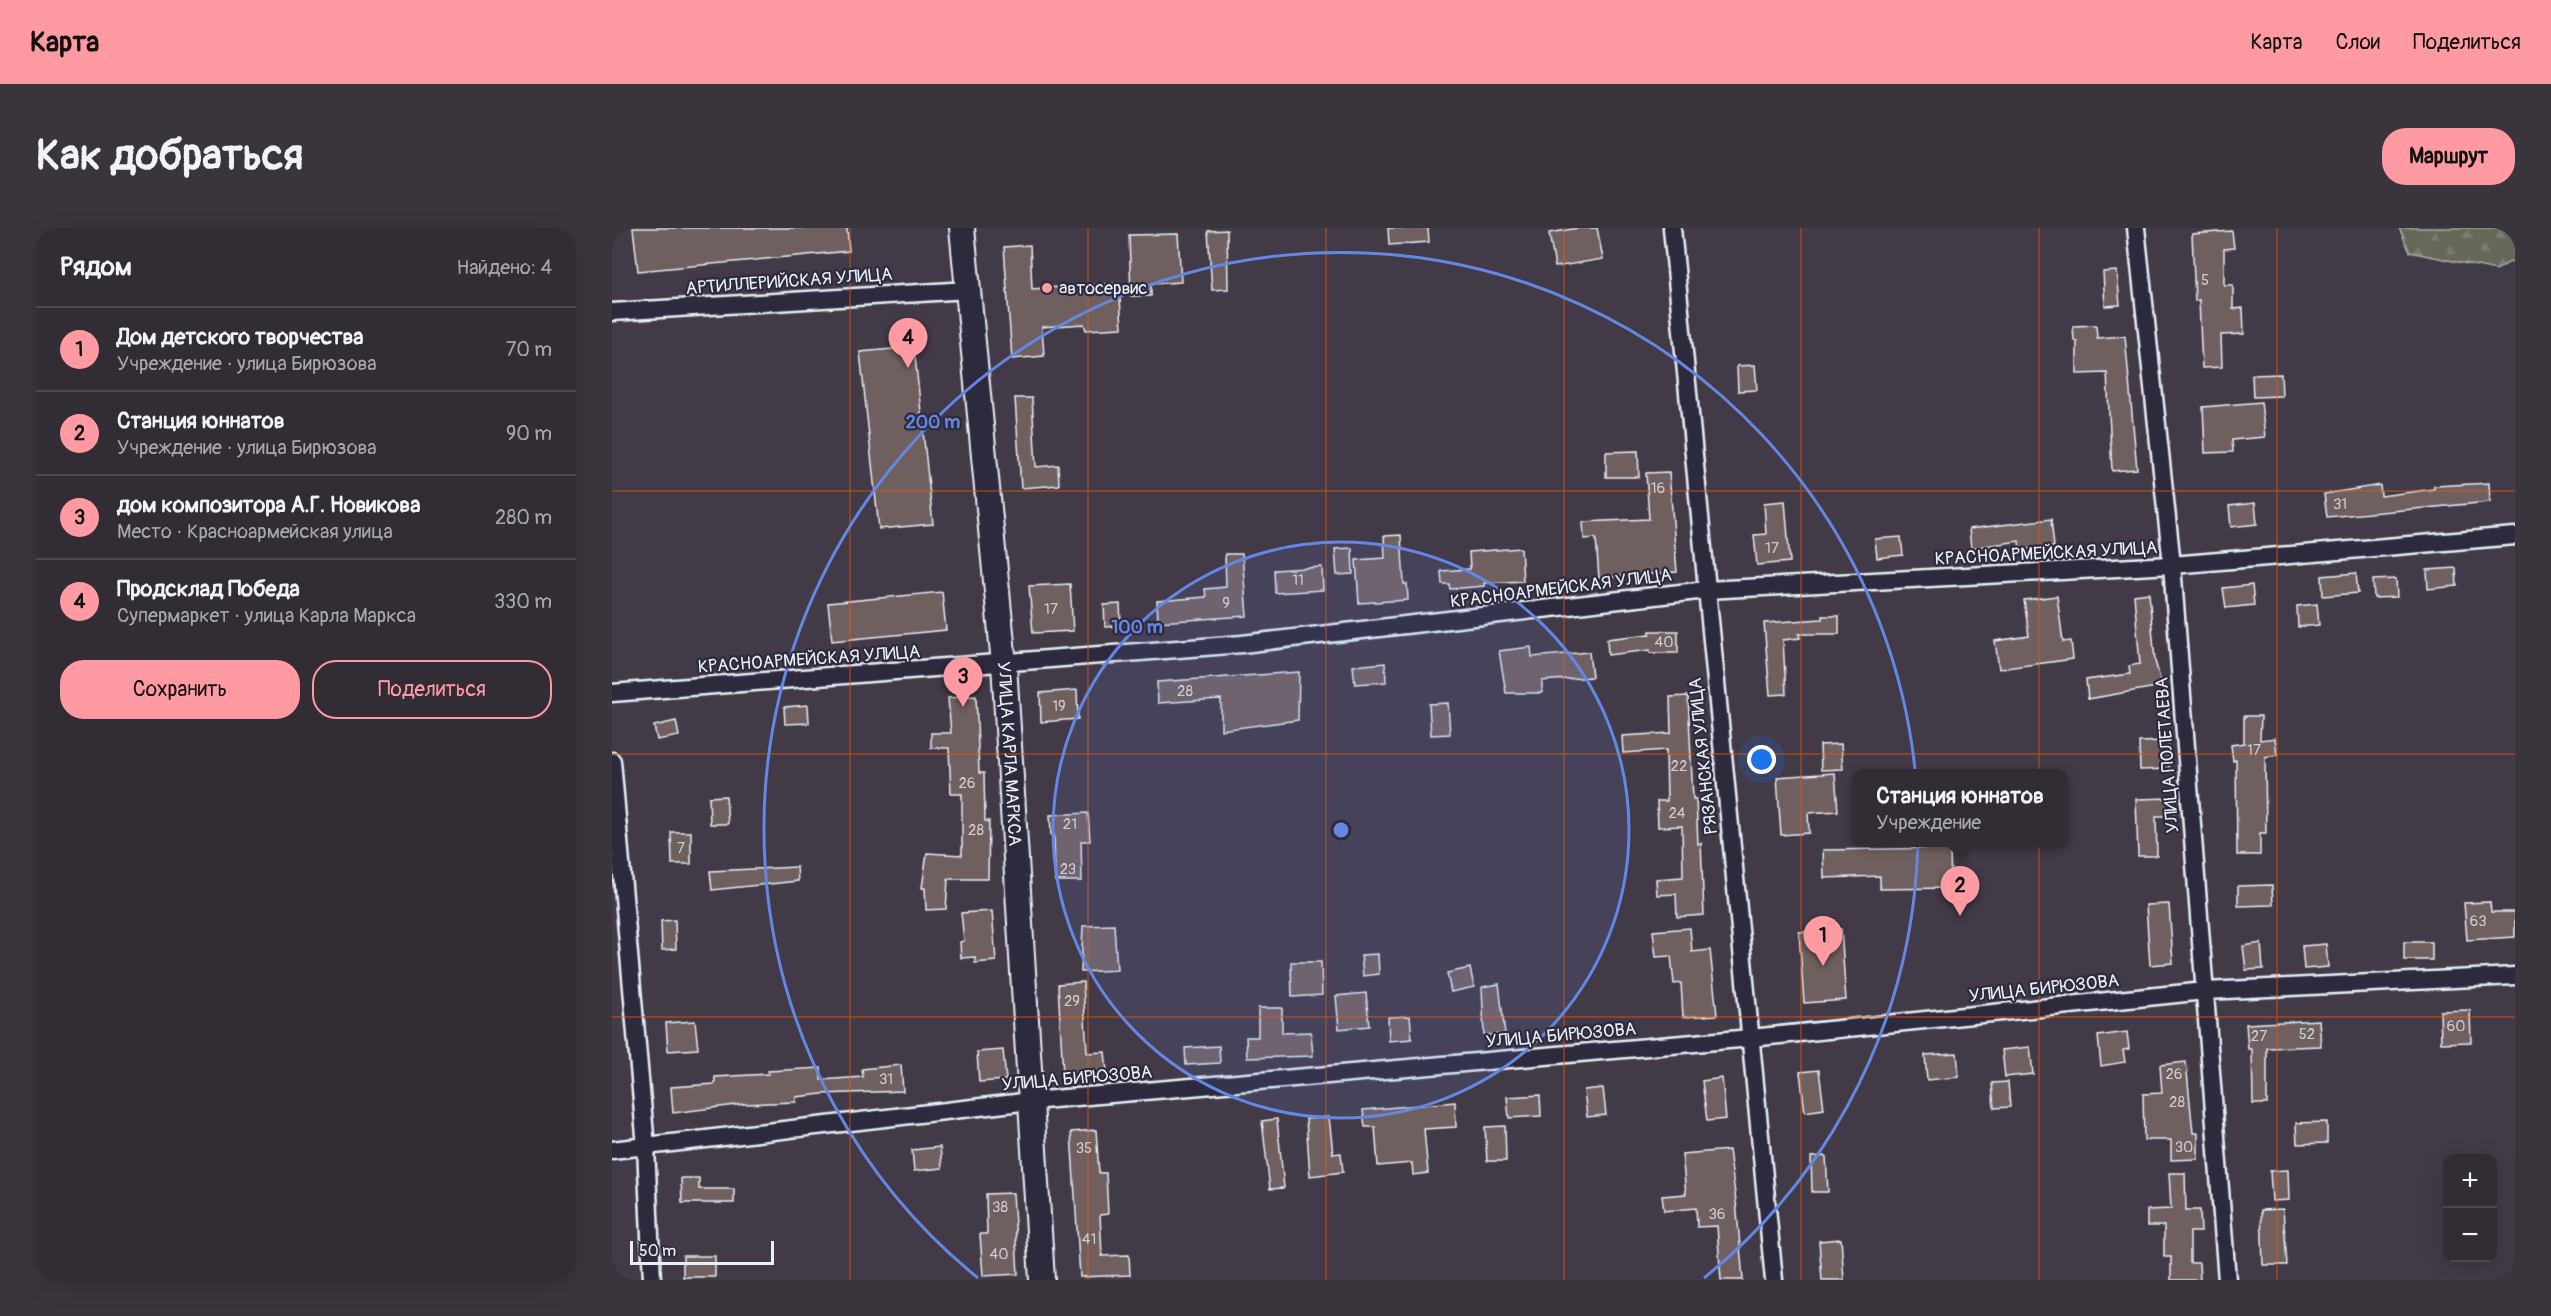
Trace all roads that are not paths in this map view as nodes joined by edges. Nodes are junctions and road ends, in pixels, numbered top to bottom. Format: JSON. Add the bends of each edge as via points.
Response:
{"nodes":[{"id":1,"x":962,"y":228,"type":"edge"},
{"id":2,"x":1672,"y":228,"type":"edge"},
{"id":3,"x":2136,"y":228,"type":"edge"},
{"id":4,"x":968,"y":290,"type":"junction"},
{"id":5,"x":612,"y":312,"type":"edge"},
{"id":6,"x":2515,"y":536,"type":"edge"},
{"id":7,"x":2172,"y":565,"type":"junction"},
{"id":8,"x":1706,"y":590,"type":"junction"},
{"id":9,"x":1004,"y":664,"type":"junction"},
{"id":10,"x":612,"y":693,"type":"edge"},
{"id":11,"x":612,"y":761,"type":"edge"},
{"id":12,"x":2515,"y":976,"type":"edge"},
{"id":13,"x":2205,"y":991,"type":"junction"},
{"id":14,"x":1751,"y":1038,"type":"junction"},
{"id":15,"x":1031,"y":1101,"type":"junction"},
{"id":16,"x":646,"y":1147,"type":"junction"},
{"id":17,"x":612,"y":1150,"type":"edge"},
{"id":18,"x":651,"y":1280,"type":"edge"},
{"id":19,"x":1042,"y":1280,"type":"edge"},
{"id":20,"x":1774,"y":1280,"type":"edge"},
{"id":21,"x":2227,"y":1280,"type":"edge"}],
"edges":[{"from":1,"to":4,"type":"main road","name":"УЛИЦА КАРЛА МАРКСА"},
{"from":2,"to":8,"type":"street","name":"РЯЗАНСКАЯ УЛИЦА"},
{"from":3,"to":7,"type":"street","name":"УЛИЦА ПОЛЕТАЕВА"},
{"from":4,"to":5,"type":"street","name":"АРТИЛЛЕРИЙСКАЯ УЛИЦА"},
{"from":4,"to":9,"type":"main road","name":"УЛИЦА КАРЛА МАРКСА"},
{"from":6,"to":7,"type":"street","name":"КРАСНОАРМЕЙСКАЯ УЛИЦА"},
{"from":7,"to":8,"type":"street","name":"КРАСНОАРМЕЙСКАЯ УЛИЦА"},
{"from":7,"to":13,"type":"street","name":"УЛИЦА ПОЛЕТАЕВА"},
{"from":8,"to":9,"type":"street","name":"КРАСНОАРМЕЙСКАЯ УЛИЦА","via":[[1242,644]]},
{"from":8,"to":14,"type":"street","name":"РЯЗАНСКАЯ УЛИЦА"},
{"from":9,"to":10,"type":"street","name":"КРАСНОАРМЕЙСКАЯ УЛИЦА"},
{"from":9,"to":15,"type":"main road","name":"УЛИЦА КАРЛА МАРКСА"},
{"from":11,"to":16,"type":"street"},
{"from":12,"to":13,"type":"street","name":"УЛИЦА БИРЮЗОВА"},
{"from":13,"to":14,"type":"street","name":"УЛИЦА БИРЮЗОВА"},
{"from":13,"to":21,"type":"street","name":"УЛИЦА ПОЛЕТАЕВА"},
{"from":14,"to":15,"type":"street","name":"УЛИЦА БИРЮЗОВА"},
{"from":14,"to":20,"type":"street","name":"РЯЗАНСКАЯ УЛИЦА"},
{"from":15,"to":16,"type":"street","name":"УЛИЦА БИРЮЗОВА"},
{"from":15,"to":19,"type":"main road","name":"УЛИЦА КАРЛА МАРКСА"},
{"from":16,"to":17,"type":"street","name":"УЛИЦА БИРЮЗОВА"},
{"from":16,"to":18,"type":"street"}]}
